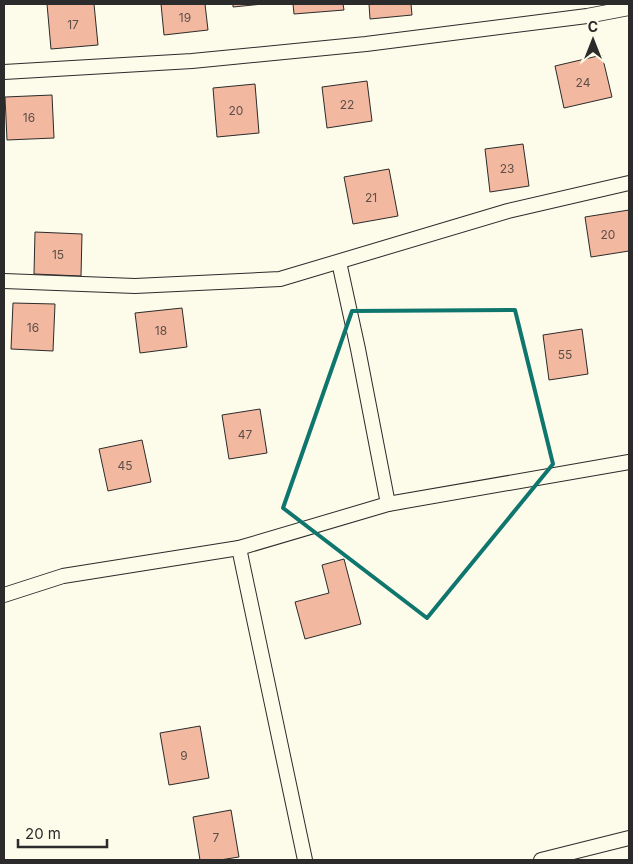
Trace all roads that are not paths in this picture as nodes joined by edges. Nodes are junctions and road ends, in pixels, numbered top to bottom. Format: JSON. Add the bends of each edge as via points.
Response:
{"nodes":[{"id":1,"x":629,"y":8,"type":"edge"},
{"id":2,"x":4,"y":72,"type":"edge"},
{"id":3,"x":629,"y":183,"type":"edge"},
{"id":4,"x":340,"y":262,"type":"junction"},
{"id":5,"x":4,"y":280,"type":"edge"},
{"id":6,"x":629,"y":462,"type":"edge"},
{"id":7,"x":388,"y":504,"type":"junction"},
{"id":8,"x":239,"y":548,"type":"junction"},
{"id":9,"x":4,"y":595,"type":"edge"},
{"id":10,"x":629,"y":838,"type":"edge"},
{"id":11,"x":304,"y":860,"type":"edge"},
{"id":12,"x":540,"y":860,"type":"edge"}],
"edges":[{"from":1,"to":2,"type":"lane","via":[[376,42],[202,60]]},
{"from":3,"to":4,"type":"lane","via":[[508,211]]},
{"from":4,"to":5,"type":"lane","via":[[280,279],[135,286]]},
{"from":4,"to":7,"type":"lane"},
{"from":6,"to":7,"type":"lane"},
{"from":7,"to":8,"type":"lane"},
{"from":8,"to":9,"type":"lane","via":[[63,576]]},
{"from":8,"to":11,"type":"lane"},
{"from":10,"to":12,"type":"lane"}]}
